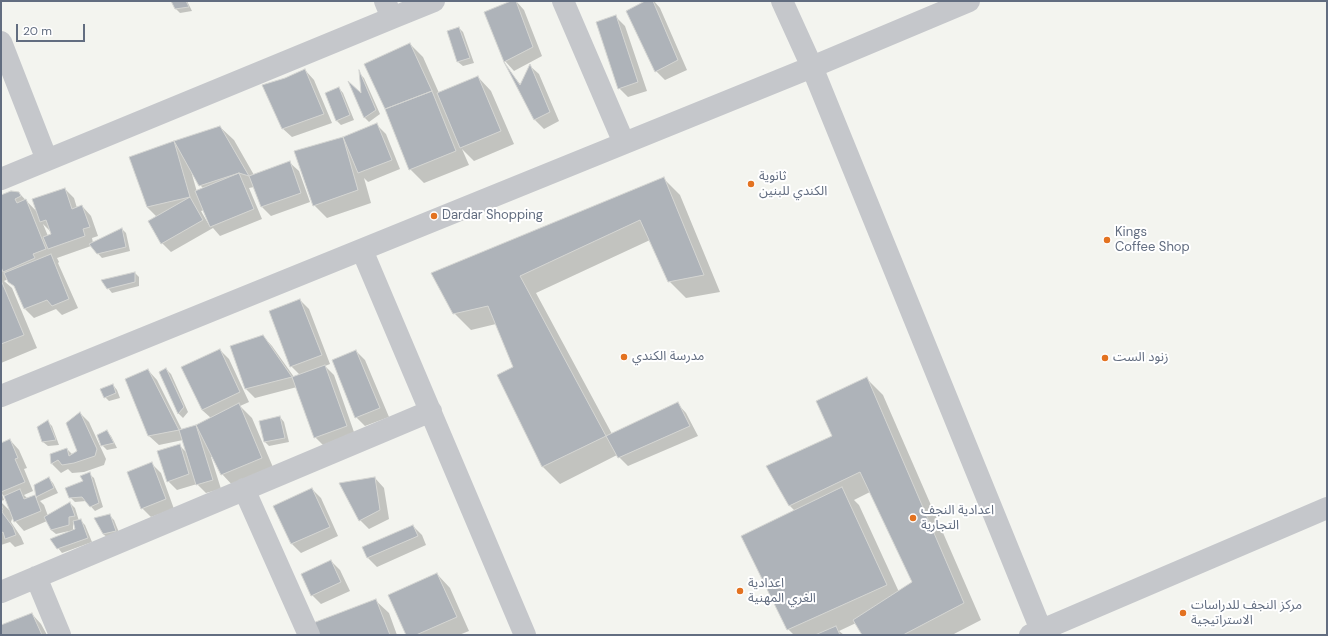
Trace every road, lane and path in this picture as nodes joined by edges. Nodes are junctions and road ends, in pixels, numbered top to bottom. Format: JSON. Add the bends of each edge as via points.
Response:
{"nodes":[{"id":1,"x":434,"y":1,"type":"edge"},
{"id":2,"x":563,"y":1,"type":"edge"},
{"id":3,"x":782,"y":1,"type":"edge"},
{"id":4,"x":969,"y":1,"type":"edge"},
{"id":5,"x":389,"y":9,"type":"edge"},
{"id":6,"x":1,"y":42,"type":"edge"},
{"id":7,"x":812,"y":67,"type":"junction"},
{"id":8,"x":624,"y":143,"type":"junction"},
{"id":9,"x":47,"y":160,"type":"junction"},
{"id":10,"x":1,"y":179,"type":"edge"},
{"id":11,"x":362,"y":250,"type":"junction"},
{"id":12,"x":1,"y":396,"type":"edge"},
{"id":13,"x":431,"y":411,"type":"junction"},
{"id":14,"x":244,"y":489,"type":"junction"},
{"id":15,"x":1327,"y":508,"type":"edge"},
{"id":16,"x":36,"y":577,"type":"junction"},
{"id":17,"x":1,"y":592,"type":"edge"},
{"id":18,"x":1035,"y":633,"type":"edge"},
{"id":19,"x":60,"y":635,"type":"edge"},
{"id":20,"x":309,"y":635,"type":"edge"},
{"id":21,"x":525,"y":635,"type":"edge"}],
"edges":[{"from":1,"to":5,"type":"street"},
{"from":2,"to":8,"type":"street"},
{"from":3,"to":7,"type":"street"},
{"from":4,"to":7,"type":"street"},
{"from":5,"to":9,"type":"street"},
{"from":6,"to":9,"type":"street"},
{"from":7,"to":8,"type":"street"},
{"from":7,"to":18,"type":"street"},
{"from":8,"to":11,"type":"street"},
{"from":9,"to":10,"type":"street"},
{"from":11,"to":12,"type":"street"},
{"from":11,"to":13,"type":"street"},
{"from":13,"to":14,"type":"street"},
{"from":13,"to":21,"type":"street"},
{"from":14,"to":16,"type":"street"},
{"from":14,"to":20,"type":"street"},
{"from":15,"to":18,"type":"street"},
{"from":16,"to":17,"type":"street"},
{"from":16,"to":19,"type":"street"}]}
